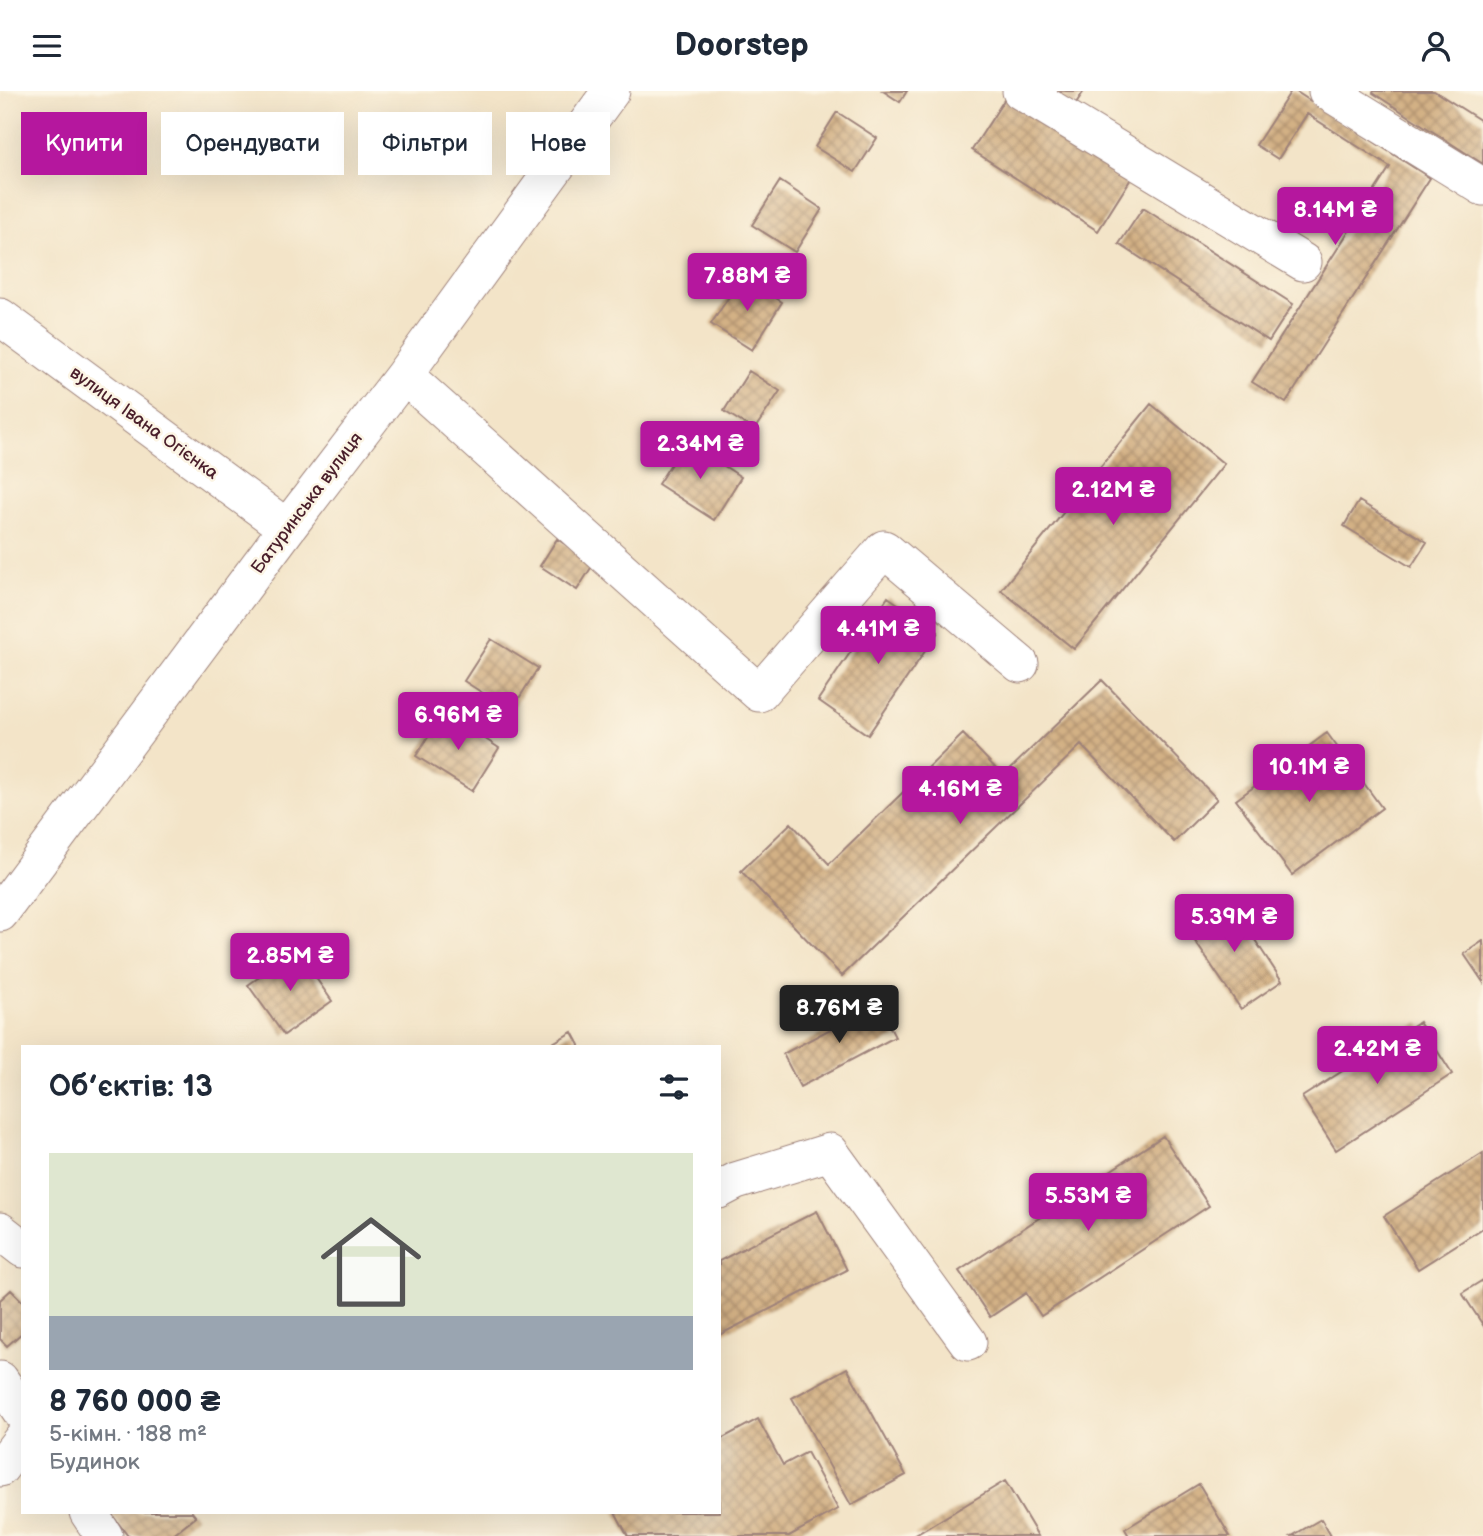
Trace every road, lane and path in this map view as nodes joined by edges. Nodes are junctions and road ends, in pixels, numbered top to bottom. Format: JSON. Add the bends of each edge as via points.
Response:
{"nodes":[{"id":1,"x":611,"y":91,"type":"edge"},
{"id":2,"x":1021,"y":91,"type":"edge"},
{"id":3,"x":1327,"y":91,"type":"edge"},
{"id":4,"x":1483,"y":187,"type":"edge"},
{"id":5,"x":1303,"y":262,"type":"dead end"},
{"id":6,"x":0,"y":317,"type":"edge"},
{"id":7,"x":404,"y":375,"type":"junction"},
{"id":8,"x":287,"y":528,"type":"junction"},
{"id":9,"x":1020,"y":664,"type":"dead end"},
{"id":10,"x":0,"y":913,"type":"edge"},
{"id":11,"x":721,"y":1189,"type":"edge"},
{"id":12,"x":0,"y":1231,"type":"edge"},
{"id":13,"x":21,"y":1247,"type":"edge"},
{"id":14,"x":968,"y":1342,"type":"dead end"},
{"id":15,"x":0,"y":1380,"type":"edge"},
{"id":16,"x":21,"y":1411,"type":"edge"},
{"id":17,"x":21,"y":1441,"type":"edge"},
{"id":18,"x":0,"y":1468,"type":"edge"},
{"id":19,"x":89,"y":1514,"type":"edge"},
{"id":20,"x":104,"y":1536,"type":"edge"}],
"edges":[{"from":1,"to":7,"type":"street","name":"Батуринська вулиця"},
{"from":2,"to":5,"type":"street"},
{"from":3,"to":4,"type":"street"},
{"from":6,"to":8,"type":"street","name":"вулиця Івана Огієнка"},
{"from":7,"to":8,"type":"street","name":"Батуринська вулиця"},
{"from":7,"to":9,"type":"street","via":[[759,693],[884,549]]},
{"from":8,"to":10,"type":"street","name":"Батуринська вулиця"},
{"from":11,"to":14,"type":"street","via":[[830,1153]]},
{"from":12,"to":13,"type":"street"},
{"from":15,"to":16,"type":"street"},
{"from":17,"to":18,"type":"street"},
{"from":19,"to":20,"type":"street"}]}
